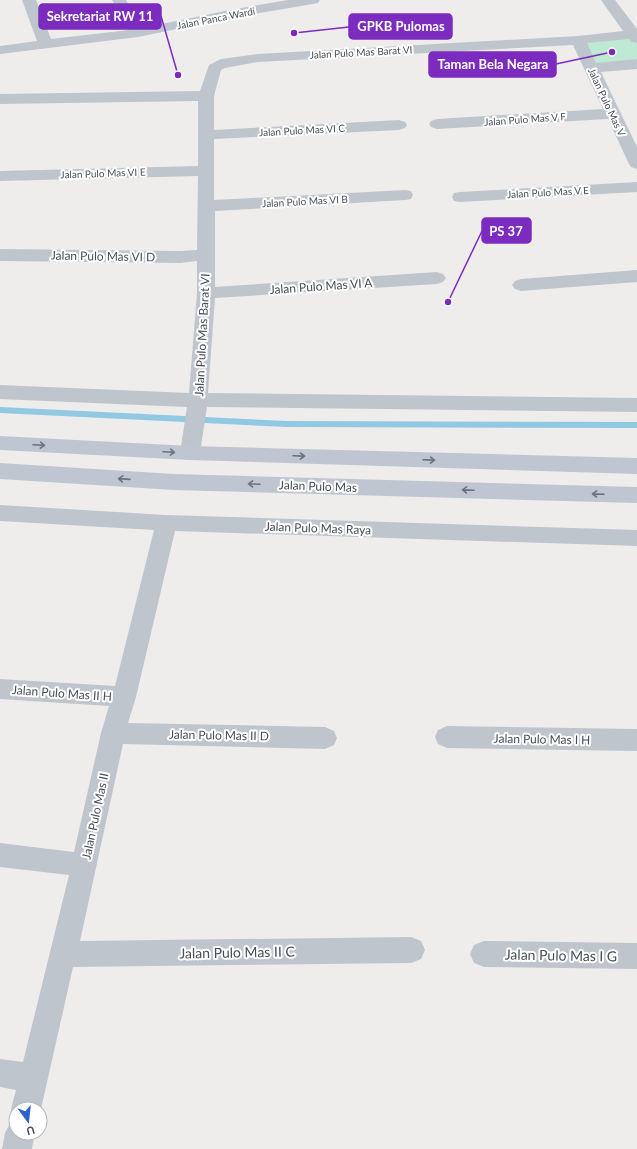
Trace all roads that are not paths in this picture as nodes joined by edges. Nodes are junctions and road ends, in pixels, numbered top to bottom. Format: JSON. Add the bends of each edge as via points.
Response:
{"nodes":[{"id":1,"x":29,"y":0,"type":"edge"},
{"id":2,"x":119,"y":0,"type":"edge"},
{"id":3,"x":220,"y":0,"type":"edge"},
{"id":4,"x":310,"y":0,"type":"edge"},
{"id":5,"x":608,"y":0,"type":"edge"},
{"id":6,"x":230,"y":14,"type":"junction"},
{"id":7,"x":138,"y":33,"type":"junction"},
{"id":8,"x":636,"y":36,"type":"edge"},
{"id":9,"x":578,"y":40,"type":"junction"},
{"id":10,"x":45,"y":44,"type":"junction"},
{"id":11,"x":0,"y":50,"type":"edge"},
{"id":12,"x":637,"y":64,"type":"edge"},
{"id":13,"x":592,"y":68,"type":"junction"},
{"id":14,"x":206,"y":96,"type":"junction"},
{"id":15,"x":0,"y":99,"type":"edge"},
{"id":16,"x":614,"y":114,"type":"junction"},
{"id":17,"x":437,"y":124,"type":"dead end"},
{"id":18,"x":398,"y":126,"type":"dead end"},
{"id":19,"x":206,"y":136,"type":"junction"},
{"id":20,"x":633,"y":149,"type":"edge"},
{"id":21,"x":637,"y":164,"type":"edge"},
{"id":22,"x":206,"y":171,"type":"junction"},
{"id":23,"x":0,"y":176,"type":"edge"},
{"id":24,"x":637,"y":188,"type":"edge"},
{"id":25,"x":405,"y":195,"type":"dead end"},
{"id":26,"x":460,"y":197,"type":"dead end"},
{"id":27,"x":206,"y":206,"type":"junction"},
{"id":28,"x":0,"y":255,"type":"edge"},
{"id":29,"x":206,"y":256,"type":"junction"},
{"id":30,"x":637,"y":276,"type":"edge"},
{"id":31,"x":437,"y":278,"type":"dead end"},
{"id":32,"x":521,"y":285,"type":"dead end"},
{"id":33,"x":206,"y":293,"type":"junction"},
{"id":34,"x":0,"y":392,"type":"edge"},
{"id":35,"x":637,"y":405,"type":"edge"},
{"id":36,"x":197,"y":406,"type":"junction"},
{"id":37,"x":0,"y":442,"type":"edge"},
{"id":38,"x":191,"y":448,"type":"junction"},
{"id":39,"x":637,"y":466,"type":"edge"},
{"id":40,"x":0,"y":471,"type":"edge"},
{"id":41,"x":637,"y":495,"type":"edge"},
{"id":42,"x":0,"y":512,"type":"edge"},
{"id":43,"x":166,"y":523,"type":"junction"},
{"id":44,"x":637,"y":538,"type":"edge"},
{"id":45,"x":0,"y":689,"type":"edge"},
{"id":46,"x":124,"y":697,"type":"junction"},
{"id":47,"x":113,"y":733,"type":"junction"},
{"id":48,"x":447,"y":737,"type":"dead end"},
{"id":49,"x":325,"y":738,"type":"dead end"},
{"id":50,"x":637,"y":740,"type":"edge"},
{"id":51,"x":0,"y":855,"type":"edge"},
{"id":52,"x":84,"y":865,"type":"junction"},
{"id":53,"x":411,"y":950,"type":"dead end"},
{"id":54,"x":63,"y":954,"type":"junction"},
{"id":55,"x":484,"y":954,"type":"dead end"},
{"id":56,"x":637,"y":956,"type":"edge"},
{"id":57,"x":0,"y":1073,"type":"edge"},
{"id":58,"x":34,"y":1078,"type":"junction"},
{"id":59,"x":28,"y":1101,"type":"edge"}],
"edges":[{"from":1,"to":10,"type":"street"},
{"from":2,"to":7,"type":"street"},
{"from":3,"to":6,"type":"street"},
{"from":4,"to":6,"type":"street","name":"Jalan Panca Wardi"},
{"from":5,"to":8,"type":"street"},
{"from":6,"to":7,"type":"street","name":"Jalan Panca Wardi"},
{"from":7,"to":10,"type":"street","name":"Jalan Panca Wardi"},
{"from":8,"to":9,"type":"street","name":"Jalan Pulo Mas Barat VI"},
{"from":9,"to":13,"type":"street","name":"Jalan Pulo Mas V"},
{"from":9,"to":14,"type":"street","name":"Jalan Pulo Mas Barat VI","via":[[239,60],[214,68]]},
{"from":10,"to":11,"type":"street","name":"Jalan Panca Wardi"},
{"from":12,"to":13,"type":"street"},
{"from":13,"to":16,"type":"street","name":"Jalan Pulo Mas V"},
{"from":14,"to":15,"type":"street"},
{"from":14,"to":19,"type":"street","name":"Jalan Pulo Mas Barat VI"},
{"from":16,"to":17,"type":"street","name":"Jalan Pulo Mas V F"},
{"from":16,"to":20,"type":"street","name":"Jalan Pulo Mas V"},
{"from":18,"to":19,"type":"street","name":"Jalan Pulo Mas VI C"},
{"from":19,"to":22,"type":"street","name":"Jalan Pulo Mas Barat VI"},
{"from":20,"to":21,"type":"street","name":"Jalan Pulo Mas V"},
{"from":22,"to":23,"type":"street","name":"Jalan Pulo Mas VI E"},
{"from":22,"to":27,"type":"street","name":"Jalan Pulo Mas Barat VI"},
{"from":24,"to":26,"type":"street","name":"Jalan Pulo Mas V E"},
{"from":25,"to":27,"type":"street","name":"Jalan Pulo Mas VI B"},
{"from":27,"to":29,"type":"street","name":"Jalan Pulo Mas Barat VI"},
{"from":28,"to":29,"type":"street","name":"Jalan Pulo Mas VI D"},
{"from":29,"to":33,"type":"street","name":"Jalan Pulo Mas Barat VI"},
{"from":30,"to":32,"type":"street"},
{"from":31,"to":33,"type":"street","name":"Jalan Pulo Mas VI A"},
{"from":33,"to":36,"type":"street","name":"Jalan Pulo Mas Barat VI"},
{"from":34,"to":36,"type":"street"},
{"from":35,"to":36,"type":"street"},
{"from":36,"to":38,"type":"street","name":"Jalan Pulo Mas Barat VI"},
{"from":37,"to":38,"type":"street","one_way":true},
{"from":38,"to":39,"type":"street","one_way":true},
{"from":41,"to":40,"type":"street","name":"Jalan Pulo Mas","one_way":true,"via":[[174,482]]},
{"from":42,"to":43,"type":"street","name":"Jalan Pulo Mas Raya"},
{"from":43,"to":44,"type":"street","name":"Jalan Pulo Mas Raya"},
{"from":43,"to":46,"type":"street","name":"Jalan Pulo Mas II"},
{"from":45,"to":46,"type":"street","name":"Jalan Pulo Mas II H"},
{"from":46,"to":47,"type":"street","name":"Jalan Pulo Mas II"},
{"from":47,"to":49,"type":"street","name":"Jalan Pulo Mas II D"},
{"from":47,"to":52,"type":"street","name":"Jalan Pulo Mas II"},
{"from":48,"to":50,"type":"street","name":"Jalan Pulo Mas I H"},
{"from":51,"to":52,"type":"street"},
{"from":52,"to":54,"type":"street","name":"Jalan Pulo Mas II"},
{"from":53,"to":54,"type":"street","name":"Jalan Pulo Mas II C"},
{"from":54,"to":58,"type":"street","name":"Jalan Pulo Mas II"},
{"from":55,"to":56,"type":"street","name":"Jalan Pulo Mas I G"},
{"from":57,"to":58,"type":"street"},
{"from":58,"to":59,"type":"street","name":"Jalan Pulo Mas II"}]}
